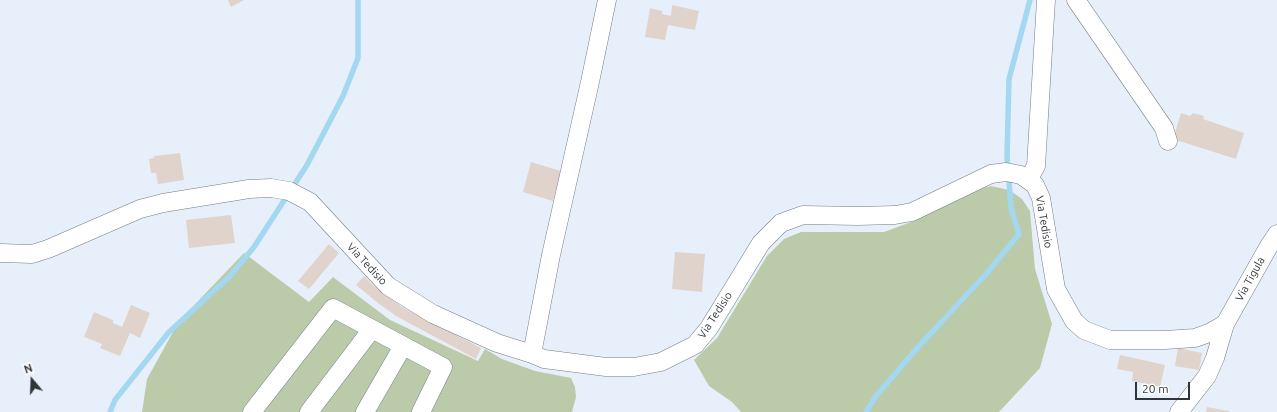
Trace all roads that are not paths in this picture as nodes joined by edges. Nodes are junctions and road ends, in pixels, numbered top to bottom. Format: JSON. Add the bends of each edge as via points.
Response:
{"nodes":[{"id":1,"x":607,"y":0,"type":"edge"},
{"id":2,"x":1046,"y":0,"type":"edge"},
{"id":3,"x":1076,"y":0,"type":"edge"},
{"id":4,"x":1168,"y":141,"type":"dead end"},
{"id":5,"x":1028,"y":180,"type":"junction"},
{"id":6,"x":1277,"y":234,"type":"edge"},
{"id":7,"x":0,"y":252,"type":"edge"},
{"id":8,"x":1225,"y":324,"type":"junction"},
{"id":9,"x":372,"y":329,"type":"junction"},
{"id":10,"x":402,"y":346,"type":"junction"},
{"id":11,"x":532,"y":354,"type":"junction"},
{"id":12,"x":252,"y":412,"type":"edge"},
{"id":13,"x":309,"y":412,"type":"edge"},
{"id":14,"x":365,"y":412,"type":"edge"},
{"id":15,"x":421,"y":412,"type":"edge"},
{"id":16,"x":1179,"y":412,"type":"edge"}],
"edges":[{"from":1,"to":11,"type":"street"},
{"from":2,"to":5,"type":"street","via":[[1036,166]]},
{"from":3,"to":4,"type":"street","via":[[1164,128]]},
{"from":5,"to":8,"type":"street","name":"Via Tedisio","via":[[1035,185],[1041,198],[1056,289],[1074,321],[1084,330],[1110,340],[1165,340],[1195,338]]},
{"from":5,"to":11,"type":"street","name":"Via Tedisio","via":[[1021,175],[1006,172],[991,174],[912,212],[895,215],[802,215],[781,223],[761,243],[709,328],[695,345],[661,362],[634,367],[606,367],[544,359]]},
{"from":6,"to":8,"type":"street","name":"Via Tigula"},
{"from":7,"to":11,"type":"street","name":"Via Tedisio","via":[[32,254],[140,209],[163,203],[249,189],[271,188],[289,191],[310,202],[388,286],[433,314],[497,343]]},
{"from":8,"to":16,"type":"street","name":"Via Tigula","via":[[1208,376]]},
{"from":9,"to":10,"type":"street"},
{"from":9,"to":12,"type":"street","via":[[333,308]]},
{"from":9,"to":13,"type":"street"},
{"from":10,"to":14,"type":"street"},
{"from":10,"to":15,"type":"street","via":[[443,367]]}]}
